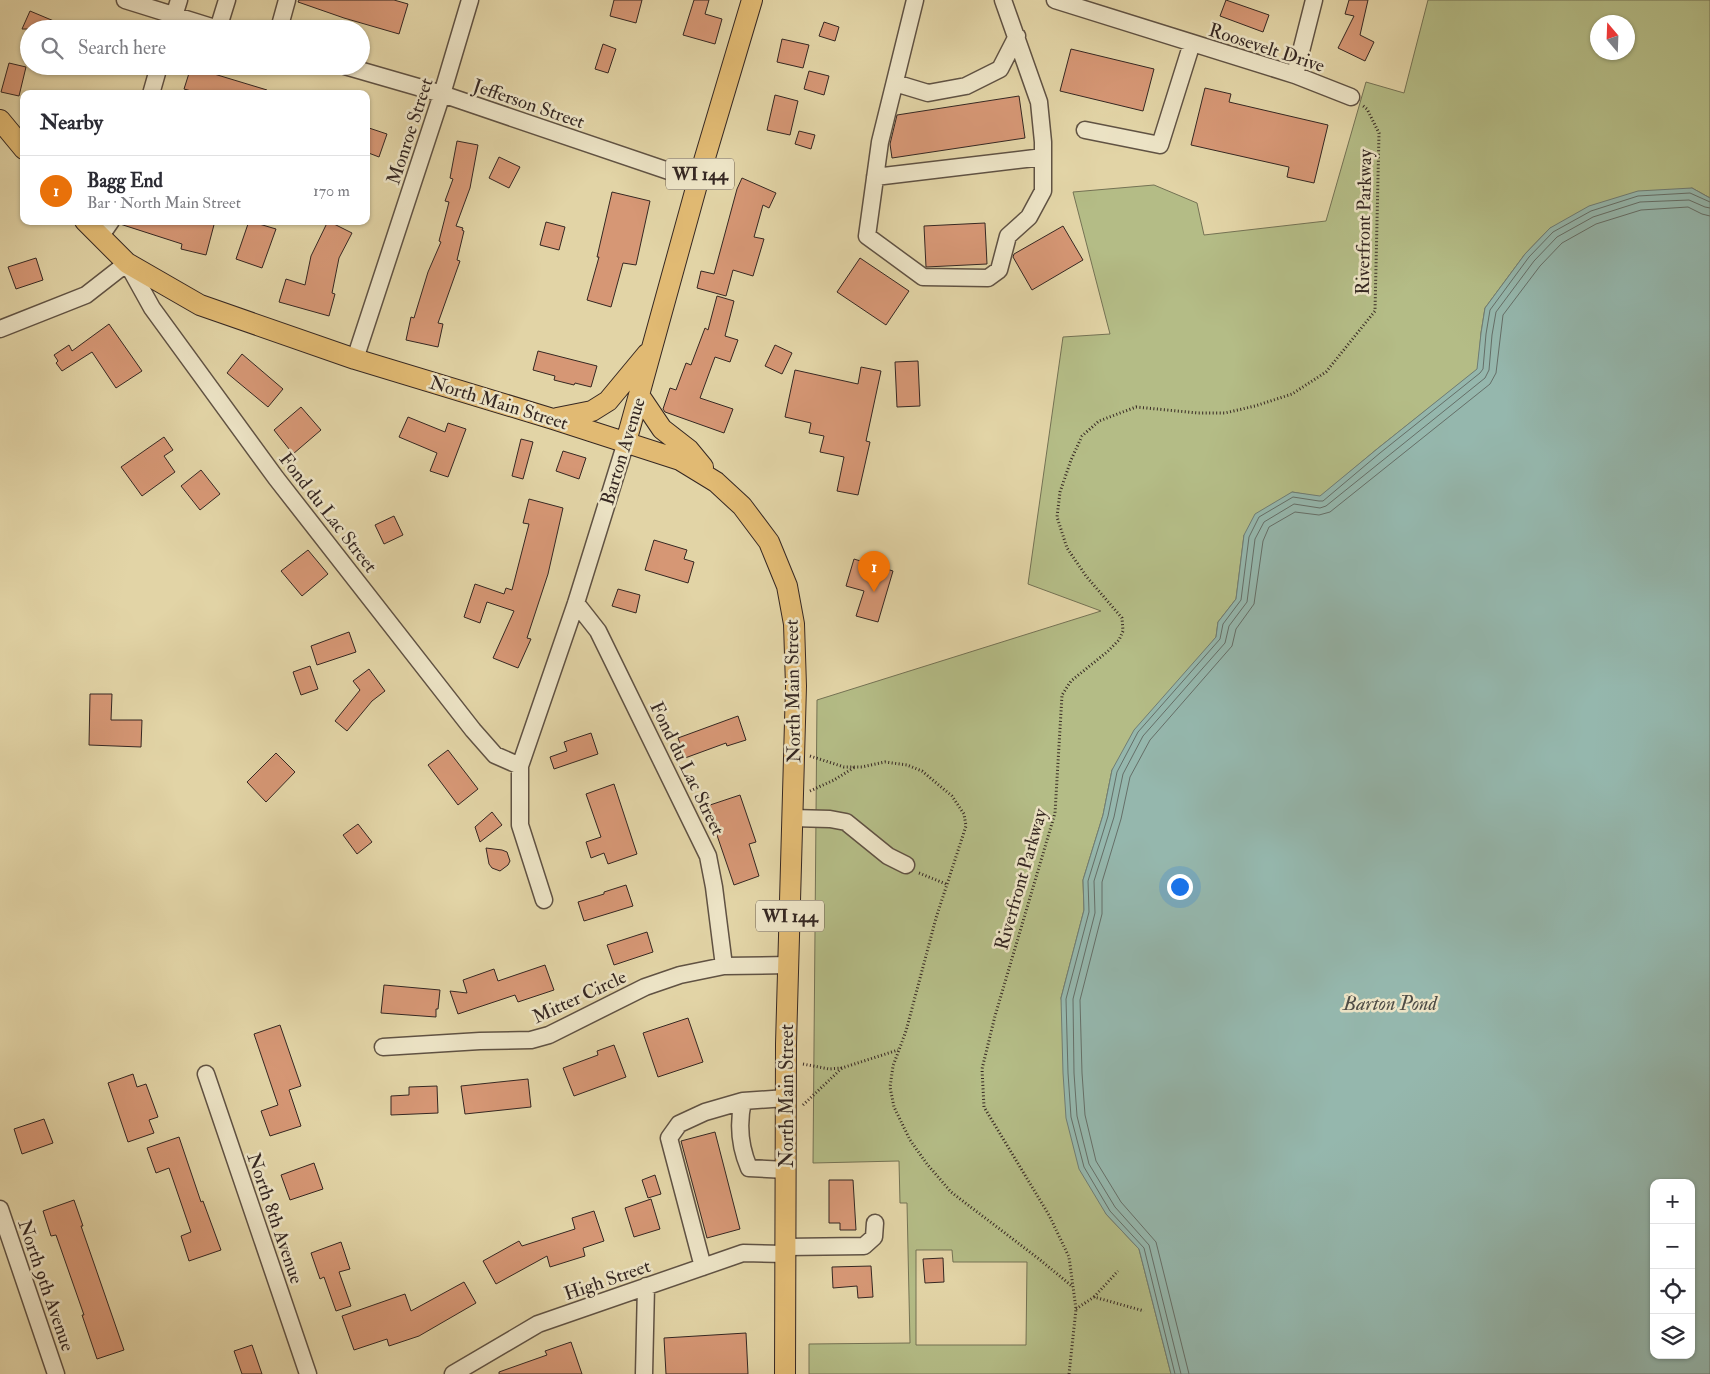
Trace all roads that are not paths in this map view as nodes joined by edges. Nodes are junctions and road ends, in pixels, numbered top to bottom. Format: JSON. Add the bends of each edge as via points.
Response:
{"nodes":[{"id":1,"x":125,"y":0,"type":"edge"},
{"id":2,"x":179,"y":0,"type":"edge"},
{"id":3,"x":227,"y":0,"type":"edge"},
{"id":4,"x":287,"y":0,"type":"edge"},
{"id":5,"x":470,"y":0,"type":"edge"},
{"id":6,"x":752,"y":0,"type":"edge"},
{"id":7,"x":915,"y":0,"type":"edge"},
{"id":8,"x":1004,"y":0,"type":"edge"},
{"id":9,"x":1055,"y":0,"type":"edge"},
{"id":10,"x":1314,"y":0,"type":"edge"},
{"id":11,"x":1088,"y":5,"type":"edge"},
{"id":12,"x":168,"y":20,"type":"edge"},
{"id":13,"x":173,"y":20,"type":"edge"},
{"id":14,"x":221,"y":20,"type":"edge"},
{"id":15,"x":281,"y":20,"type":"edge"},
{"id":16,"x":1016,"y":36,"type":"junction"},
{"id":17,"x":1192,"y":43,"type":"junction"},
{"id":18,"x":370,"y":73,"type":"edge"},
{"id":19,"x":156,"y":75,"type":"edge"},
{"id":20,"x":1295,"y":76,"type":"junction"},
{"id":21,"x":895,"y":83,"type":"junction"},
{"id":22,"x":152,"y":90,"type":"edge"},
{"id":23,"x":442,"y":94,"type":"junction"},
{"id":24,"x":1350,"y":97,"type":"road end"},
{"id":25,"x":0,"y":120,"type":"edge"},
{"id":26,"x":1086,"y":130,"type":"dead end"},
{"id":27,"x":20,"y":145,"type":"edge"},
{"id":28,"x":1043,"y":158,"type":"junction"},
{"id":29,"x":875,"y":177,"type":"junction"},
{"id":30,"x":698,"y":181,"type":"junction"},
{"id":31,"x":106,"y":229,"type":"edge"},
{"id":32,"x":126,"y":263,"type":"junction"},
{"id":33,"x":0,"y":329,"type":"edge"},
{"id":34,"x":652,"y":349,"type":"junction"},
{"id":35,"x":356,"y":359,"type":"junction"},
{"id":36,"x":639,"y":394,"type":"junction"},
{"id":37,"x":553,"y":418,"type":"junction"},
{"id":38,"x":626,"y":442,"type":"junction"},
{"id":39,"x":716,"y":482,"type":"junction"},
{"id":40,"x":576,"y":603,"type":"junction"},
{"id":41,"x":520,"y":766,"type":"junction"},
{"id":42,"x":792,"y":809,"type":"junction"},
{"id":43,"x":906,"y":865,"type":"road end"},
{"id":44,"x":544,"y":900,"type":"dead end"},
{"id":45,"x":789,"y":965,"type":"junction"},
{"id":46,"x":724,"y":966,"type":"junction"},
{"id":47,"x":383,"y":1047,"type":"dead end"},
{"id":48,"x":206,"y":1074,"type":"dead end"},
{"id":49,"x":786,"y":1098,"type":"junction"},
{"id":50,"x":743,"y":1101,"type":"junction"},
{"id":51,"x":786,"y":1170,"type":"junction"},
{"id":52,"x":0,"y":1209,"type":"edge"},
{"id":53,"x":875,"y":1223,"type":"dead end"},
{"id":54,"x":785,"y":1251,"type":"junction"},
{"id":55,"x":703,"y":1267,"type":"junction"},
{"id":56,"x":646,"y":1286,"type":"junction"},
{"id":57,"x":56,"y":1374,"type":"edge"},
{"id":58,"x":308,"y":1374,"type":"edge"},
{"id":59,"x":453,"y":1374,"type":"edge"},
{"id":60,"x":644,"y":1374,"type":"edge"},
{"id":61,"x":785,"y":1374,"type":"edge"}],
"edges":[{"from":1,"to":12,"type":"street"},
{"from":2,"to":13,"type":"street"},
{"from":3,"to":14,"type":"street"},
{"from":4,"to":15,"type":"street"},
{"from":5,"to":23,"type":"street","name":"Monroe Street"},
{"from":6,"to":30,"type":"main road","name":"Barton Avenue","number":"WI 144"},
{"from":7,"to":21,"type":"street"},
{"from":8,"to":16,"type":"street"},
{"from":9,"to":11,"type":"street","name":"Roosevelt Drive"},
{"from":10,"to":20,"type":"street"},
{"from":11,"to":17,"type":"street","name":"Roosevelt Drive"},
{"from":16,"to":21,"type":"street","via":[[1000,69],[966,86],[928,93]]},
{"from":16,"to":28,"type":"street","via":[[1039,102]]},
{"from":17,"to":20,"type":"street","name":"Roosevelt Drive"},
{"from":17,"to":26,"type":"street","via":[[1160,145]]},
{"from":18,"to":23,"type":"street","name":"Jefferson Street"},
{"from":19,"to":22,"type":"street"},
{"from":20,"to":24,"type":"street","name":"Roosevelt Drive"},
{"from":21,"to":29,"type":"street"},
{"from":23,"to":30,"type":"street","name":"Jefferson Street"},
{"from":23,"to":35,"type":"street","name":"Monroe Street"},
{"from":25,"to":27,"type":"main road"},
{"from":28,"to":29,"type":"street"},
{"from":28,"to":29,"type":"street","via":[[1042,191],[1029,217],[1008,236],[998,270],[988,278],[923,277],[867,236]]},
{"from":30,"to":34,"type":"main road","name":"Barton Avenue","number":"WI 144"},
{"from":31,"to":32,"type":"main road","name":"North Main Street"},
{"from":32,"to":33,"type":"street","via":[[86,295]]},
{"from":32,"to":35,"type":"main road","name":"North Main Street","via":[[200,306]]},
{"from":32,"to":41,"type":"street","name":"Fond du Lac Street","via":[[152,308],[276,478],[473,730],[495,755]]},
{"from":34,"to":36,"type":"main road","name":"Barton Avenue","number":"WI 144"},
{"from":34,"to":37,"type":"main road","via":[[608,401],[592,412]]},
{"from":35,"to":37,"type":"main road","name":"North Main Street"},
{"from":36,"to":38,"type":"main road","name":"Barton Avenue","number":"WI 144"},
{"from":36,"to":39,"type":"main road","via":[[662,429],[689,450]]},
{"from":37,"to":38,"type":"main road","name":"North Main Street"},
{"from":38,"to":39,"type":"main road","name":"North Main Street","number":"WI 144","via":[[680,460]]},
{"from":38,"to":40,"type":"street","name":"Barton Avenue"},
{"from":39,"to":42,"type":"main road","name":"North Main Street","number":"WI 144","via":[[742,506],[769,542],[787,586],[794,624],[796,686]]},
{"from":40,"to":41,"type":"street","name":"Barton Avenue"},
{"from":40,"to":46,"type":"street","name":"Fond du Lac Street","via":[[598,631],[708,856]]},
{"from":41,"to":44,"type":"street","name":"Barton Avenue","via":[[520,825]]},
{"from":42,"to":43,"type":"street","via":[[846,822],[888,856]]},
{"from":42,"to":45,"type":"main road","name":"North Main Street","number":"WI 144"},
{"from":45,"to":46,"type":"street","name":"Mitter Circle"},
{"from":45,"to":49,"type":"main road","name":"North Main Street","number":"WI 144"},
{"from":46,"to":47,"type":"street","name":"Mitter Circle","via":[[644,986],[549,1035],[531,1040]]},
{"from":48,"to":58,"type":"street","name":"North 8th Avenue"},
{"from":49,"to":50,"type":"street"},
{"from":49,"to":51,"type":"main road","name":"North Main Street","number":"WI 144"},
{"from":50,"to":51,"type":"street","via":[[739,1116],[743,1153],[749,1168]]},
{"from":50,"to":55,"type":"street","via":[[679,1124],[669,1138]]},
{"from":51,"to":54,"type":"main road","name":"North Main Street","number":"WI 144"},
{"from":52,"to":57,"type":"street","name":"North 9th Avenue"},
{"from":53,"to":54,"type":"street","name":"High Street","via":[[874,1237],[864,1246]]},
{"from":54,"to":55,"type":"street","name":"High Street","via":[[743,1253]]},
{"from":54,"to":61,"type":"main road","name":"North Main Street","number":"WI 144"},
{"from":55,"to":56,"type":"street","name":"High Street"},
{"from":56,"to":59,"type":"street","name":"High Street","via":[[538,1324]]},
{"from":56,"to":60,"type":"street"}]}
